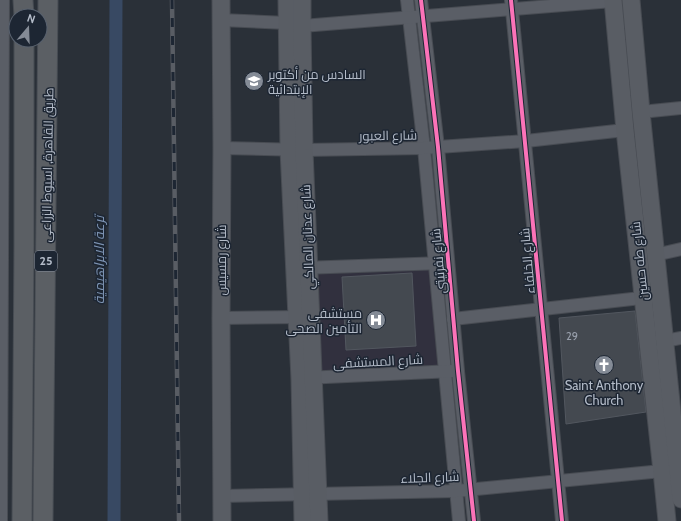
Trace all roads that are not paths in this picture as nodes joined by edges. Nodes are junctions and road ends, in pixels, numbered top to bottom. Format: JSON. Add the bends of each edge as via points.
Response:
{"nodes":[{"id":1,"x":221,"y":0,"type":"edge"},
{"id":2,"x":287,"y":0,"type":"edge"},
{"id":3,"x":302,"y":0,"type":"edge"},
{"id":4,"x":407,"y":0,"type":"edge"},
{"id":5,"x":421,"y":0,"type":"edge"},
{"id":6,"x":613,"y":0,"type":"edge"},
{"id":7,"x":631,"y":0,"type":"edge"},
{"id":8,"x":512,"y":4,"type":"edge"},
{"id":9,"x":2,"y":5,"type":"edge"},
{"id":10,"x":23,"y":8,"type":"edge"},
{"id":11,"x":422,"y":16,"type":"junction"},
{"id":12,"x":409,"y":17,"type":"junction"},
{"id":13,"x":221,"y":20,"type":"junction"},
{"id":14,"x":294,"y":25,"type":"junction"},
{"id":15,"x":24,"y":48,"type":"edge"},
{"id":16,"x":44,"y":48,"type":"edge"},
{"id":17,"x":681,"y":108,"type":"edge"},
{"id":18,"x":641,"y":112,"type":"junction"},
{"id":19,"x":625,"y":130,"type":"junction"},
{"id":20,"x":526,"y":141,"type":"junction"},
{"id":21,"x":438,"y":147,"type":"junction"},
{"id":22,"x":222,"y":148,"type":"junction"},
{"id":23,"x":424,"y":148,"type":"junction"},
{"id":24,"x":296,"y":150,"type":"junction"},
{"id":25,"x":681,"y":249,"type":"edge"},
{"id":26,"x":655,"y":255,"type":"junction"},
{"id":27,"x":435,"y":263,"type":"junction"},
{"id":28,"x":448,"y":263,"type":"junction"},
{"id":29,"x":302,"y":268,"type":"junction"},
{"id":30,"x":652,"y":296,"type":"junction"},
{"id":31,"x":542,"y":309,"type":"junction"},
{"id":32,"x":304,"y":317,"type":"junction"},
{"id":33,"x":221,"y":318,"type":"junction"},
{"id":34,"x":453,"y":319,"type":"junction"},
{"id":35,"x":673,"y":340,"type":"edge"},
{"id":36,"x":458,"y":371,"type":"junction"},
{"id":37,"x":445,"y":372,"type":"junction"},
{"id":38,"x":307,"y":378,"type":"junction"},
{"id":39,"x":1,"y":409,"type":"edge"},
{"id":40,"x":662,"y":471,"type":"junction"},
{"id":41,"x":559,"y":481,"type":"junction"},
{"id":42,"x":470,"y":490,"type":"junction"},
{"id":43,"x":456,"y":491,"type":"junction"},
{"id":44,"x":310,"y":494,"type":"junction"},
{"id":45,"x":222,"y":496,"type":"junction"},
{"id":46,"x":681,"y":498,"type":"edge"},
{"id":47,"x":1,"y":517,"type":"edge"},
{"id":48,"x":22,"y":521,"type":"edge"},
{"id":49,"x":43,"y":521,"type":"edge"},
{"id":50,"x":222,"y":521,"type":"edge"},
{"id":51,"x":304,"y":521,"type":"edge"},
{"id":52,"x":319,"y":521,"type":"edge"},
{"id":53,"x":459,"y":521,"type":"edge"},
{"id":54,"x":474,"y":521,"type":"edge"},
{"id":55,"x":562,"y":521,"type":"edge"},
{"id":56,"x":667,"y":521,"type":"edge"}],
"edges":[{"from":1,"to":13,"type":"main road","name":"شارع رمسيس"},
{"from":2,"to":14,"type":"main road","name":"شارع عدنان المالكي"},
{"from":3,"to":14,"type":"main road","name":"شارع عدنان المالكي"},
{"from":4,"to":12,"type":"street","name":"شارع نفرتيتى"},
{"from":5,"to":11,"type":"street","name":"شارع نفرتيتى"},
{"from":6,"to":8,"type":"street"},
{"from":6,"to":19,"type":"main road","name":"شارع طه حسين"},
{"from":7,"to":18,"type":"main road","name":"شارع طه حسين"},
{"from":8,"to":11,"type":"street"},
{"from":8,"to":20,"type":"street","name":"شارع الخلفاء"},
{"from":9,"to":10,"type":"street"},
{"from":9,"to":39,"type":"street"},
{"from":11,"to":12,"type":"street"},
{"from":11,"to":21,"type":"street","name":"شارع نفرتيتى"},
{"from":12,"to":14,"type":"street"},
{"from":12,"to":23,"type":"street","name":"شارع نفرتيتى"},
{"from":13,"to":14,"type":"street"},
{"from":13,"to":22,"type":"main road","name":"شارع رمسيس"},
{"from":14,"to":24,"type":"main road","name":"شارع عدنان المالكي"},
{"from":15,"to":48,"type":"highway","name":"طريق القاهرة, اسيوط الزراعى","number":"25"},
{"from":16,"to":49,"type":"highway","name":"طريق القاهرة, اسيوط الزراعى","number":"25"},
{"from":17,"to":18,"type":"street"},
{"from":18,"to":26,"type":"main road","name":"شارع طه حسين"},
{"from":19,"to":20,"type":"street","name":"شارع العبور"},
{"from":19,"to":30,"type":"main road","name":"شارع طه حسين"},
{"from":20,"to":21,"type":"street","name":"شارع العبور"},
{"from":20,"to":31,"type":"street","name":"شارع الخلفاء"},
{"from":21,"to":23,"type":"street","name":"شارع العبور"},
{"from":21,"to":28,"type":"street","name":"شارع نفرتيتى"},
{"from":22,"to":24,"type":"street","name":"شارع العبور"},
{"from":22,"to":33,"type":"main road","name":"شارع رمسيس"},
{"from":23,"to":24,"type":"street","name":"شارع العبور"},
{"from":23,"to":27,"type":"street","name":"شارع نفرتيتى"},
{"from":24,"to":29,"type":"main road","name":"شارع عدنان المالكي"},
{"from":25,"to":26,"type":"street"},
{"from":26,"to":30,"type":"main road","name":"شارع طه حسين"},
{"from":27,"to":28,"type":"street"},
{"from":27,"to":29,"type":"street"},
{"from":27,"to":37,"type":"street","name":"شارع نفرتيتى"},
{"from":28,"to":34,"type":"street","name":"شارع نفرتيتى"},
{"from":29,"to":32,"type":"main road","name":"شارع عدنان المالكي"},
{"from":30,"to":31,"type":"street"},
{"from":30,"to":35,"type":"main road","name":"شارع طه حسين"},
{"from":30,"to":40,"type":"main road","name":"شارع طه حسين"},
{"from":31,"to":34,"type":"street"},
{"from":31,"to":41,"type":"street","name":"شارع الخلفاء"},
{"from":32,"to":33,"type":"street"},
{"from":32,"to":38,"type":"main road","name":"شارع عدنان المالكي"},
{"from":33,"to":45,"type":"main road","name":"شارع رمسيس"},
{"from":34,"to":36,"type":"street","name":"شارع نفرتيتى"},
{"from":35,"to":46,"type":"main road","name":"شارع طه حسين"},
{"from":36,"to":37,"type":"street","name":"شارع المستشفى"},
{"from":36,"to":42,"type":"street","name":"شارع نفرتيتى"},
{"from":37,"to":38,"type":"street","name":"شارع المستشفى"},
{"from":37,"to":43,"type":"street","name":"شارع نفرتيتى"},
{"from":38,"to":44,"type":"main road","name":"شارع عدنان المالكي"},
{"from":39,"to":47,"type":"street"},
{"from":40,"to":41,"type":"street","name":"شارع الجلاء"},
{"from":40,"to":56,"type":"main road","name":"شارع طه حسين"},
{"from":41,"to":42,"type":"street","name":"شارع الجلاء"},
{"from":41,"to":55,"type":"street","name":"شارع الخلفاء"},
{"from":42,"to":43,"type":"street","name":"شارع الجلاء"},
{"from":42,"to":54,"type":"street","name":"شارع نفرتيتى"},
{"from":43,"to":44,"type":"street","name":"شارع الجلاء"},
{"from":43,"to":53,"type":"street","name":"شارع نفرتيتى"},
{"from":44,"to":45,"type":"street","name":"شارع الجلاء"},
{"from":44,"to":51,"type":"main road","name":"شارع عدنان المالكي"},
{"from":44,"to":52,"type":"main road","name":"شارع عدنان المالكي"},
{"from":45,"to":50,"type":"main road","name":"شارع رمسيس"}]}
